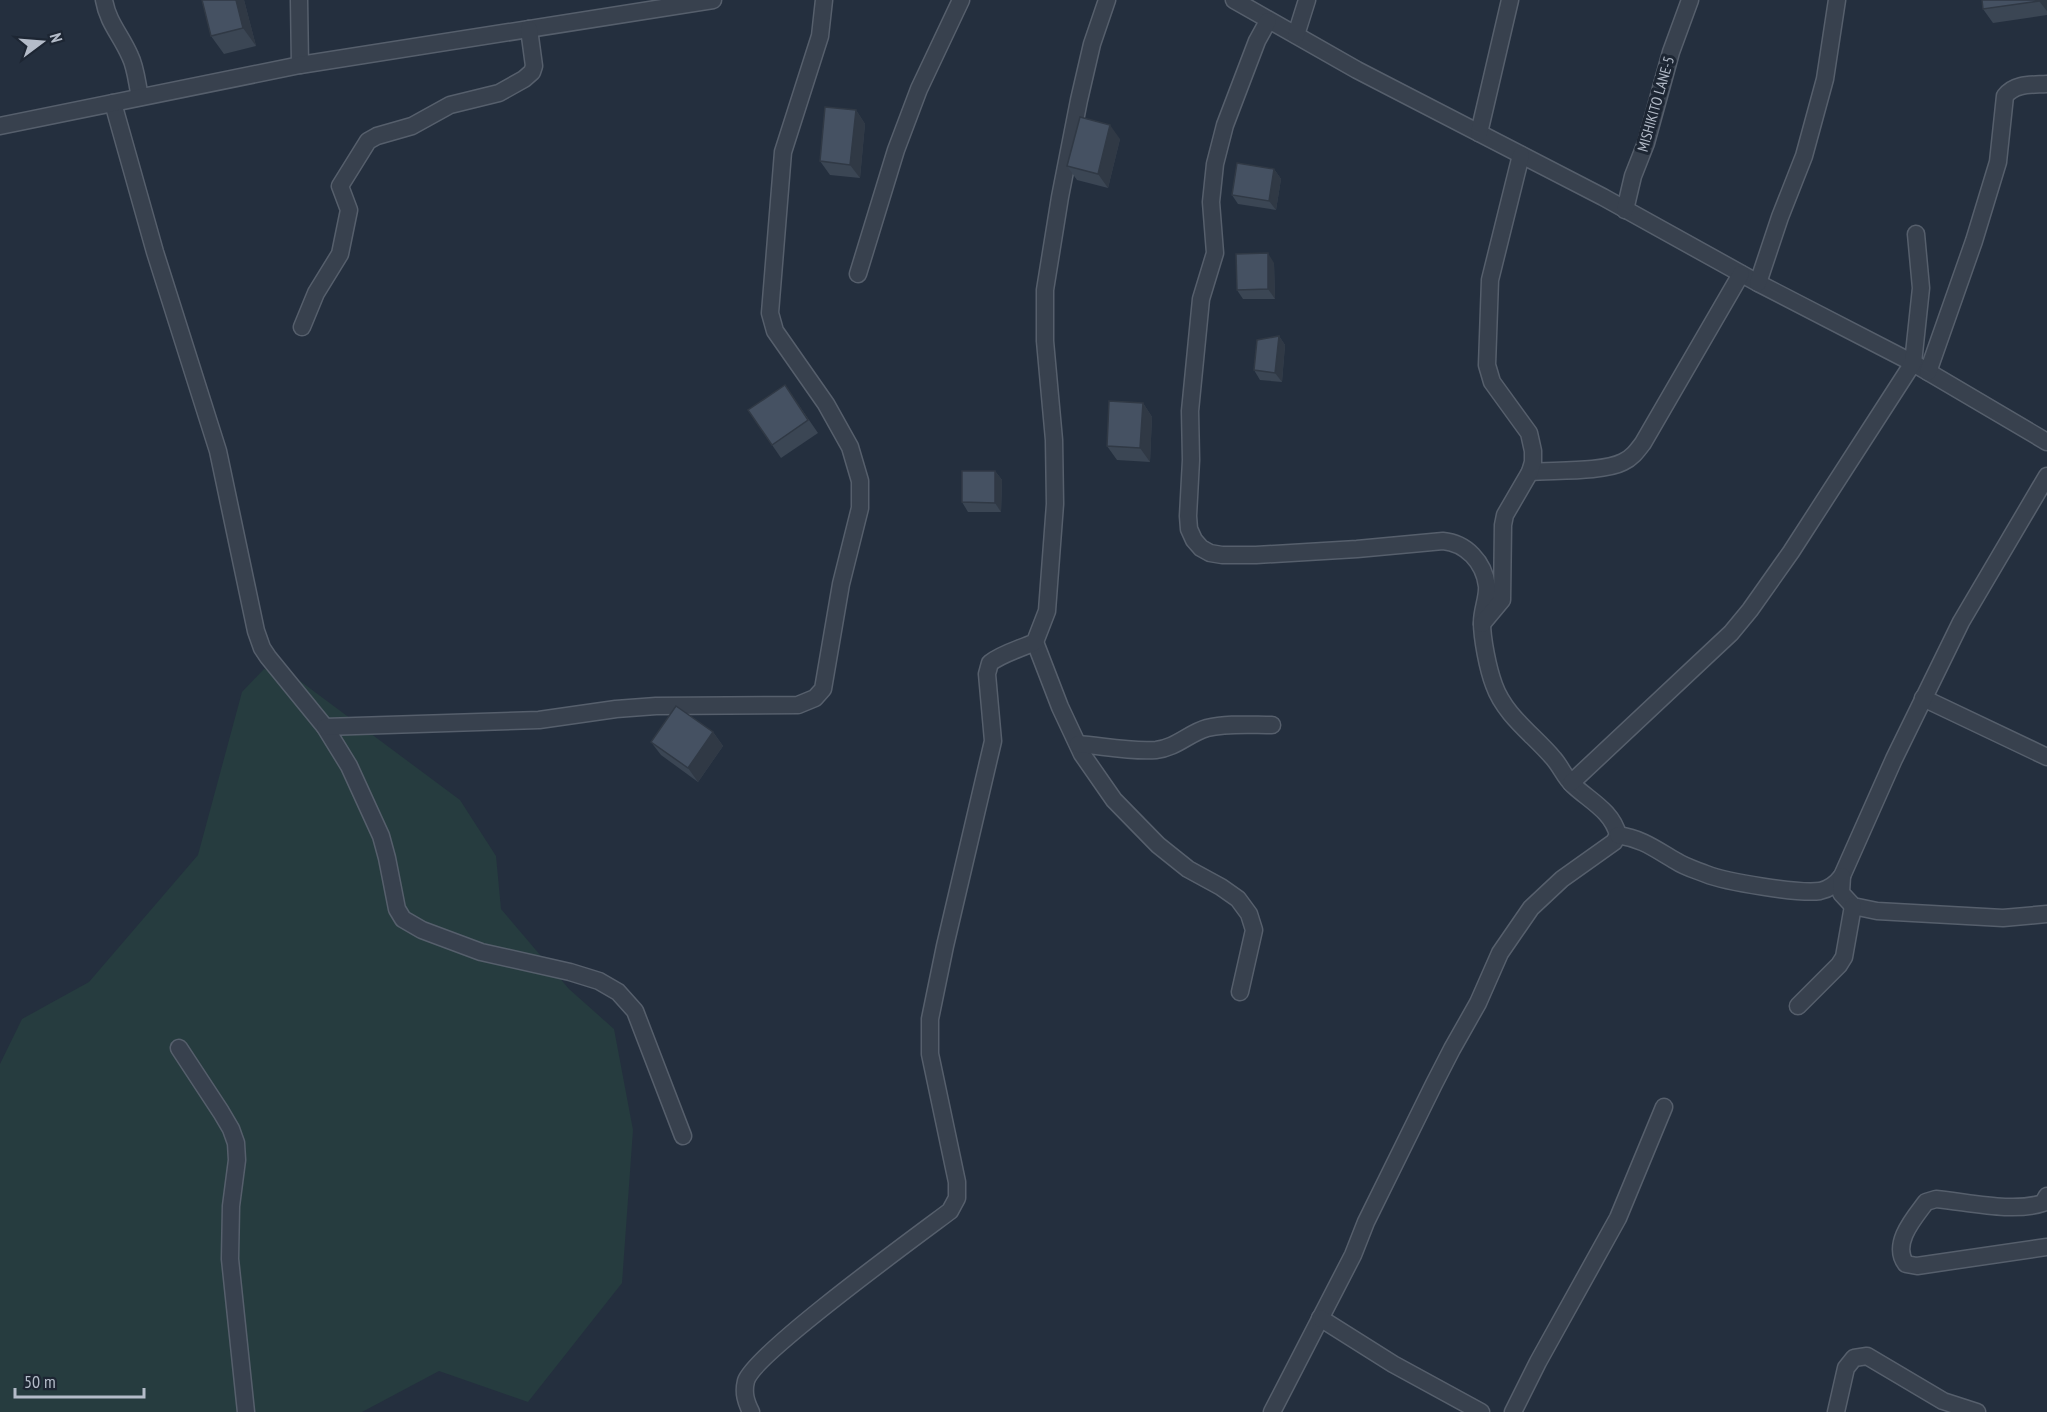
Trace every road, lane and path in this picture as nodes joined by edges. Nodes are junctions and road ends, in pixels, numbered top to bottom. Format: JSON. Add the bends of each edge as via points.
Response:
{"nodes":[{"id":1,"x":104,"y":0,"type":"edge"},
{"id":2,"x":299,"y":0,"type":"edge"},
{"id":3,"x":713,"y":0,"type":"edge"},
{"id":4,"x":824,"y":0,"type":"edge"},
{"id":5,"x":961,"y":0,"type":"edge"},
{"id":6,"x":1107,"y":0,"type":"edge"},
{"id":7,"x":1234,"y":0,"type":"edge"},
{"id":8,"x":1307,"y":0,"type":"edge"},
{"id":9,"x":1510,"y":0,"type":"edge"},
{"id":10,"x":1690,"y":0,"type":"edge"},
{"id":11,"x":1837,"y":0,"type":"edge"},
{"id":12,"x":1268,"y":21,"type":"junction"},
{"id":13,"x":529,"y":29,"type":"junction"},
{"id":14,"x":1296,"y":35,"type":"junction"},
{"id":15,"x":300,"y":65,"type":"junction"},
{"id":16,"x":2047,"y":84,"type":"edge"},
{"id":17,"x":140,"y":98,"type":"junction"},
{"id":18,"x":113,"y":103,"type":"junction"},
{"id":19,"x":0,"y":126,"type":"edge"},
{"id":20,"x":1479,"y":133,"type":"junction"},
{"id":21,"x":1521,"y":155,"type":"junction"},
{"id":22,"x":1625,"y":210,"type":"junction"},
{"id":23,"x":1916,"y":234,"type":"dead end"},
{"id":24,"x":858,"y":274,"type":"dead end"},
{"id":25,"x":1741,"y":274,"type":"junction"},
{"id":26,"x":1758,"y":283,"type":"junction"},
{"id":27,"x":302,"y":327,"type":"dead end"},
{"id":28,"x":1913,"y":363,"type":"junction"},
{"id":29,"x":1928,"y":372,"type":"junction"},
{"id":30,"x":2047,"y":442,"type":"edge"},
{"id":31,"x":1530,"y":472,"type":"junction"},
{"id":32,"x":2047,"y":476,"type":"edge"},
{"id":33,"x":1482,"y":624,"type":"junction"},
{"id":34,"x":1035,"y":642,"type":"junction"},
{"id":35,"x":1923,"y":698,"type":"junction"},
{"id":36,"x":1272,"y":725,"type":"dead end"},
{"id":37,"x":324,"y":727,"type":"junction"},
{"id":38,"x":1078,"y":744,"type":"junction"},
{"id":39,"x":2047,"y":757,"type":"edge"},
{"id":40,"x":1571,"y":783,"type":"junction"},
{"id":41,"x":1618,"y":835,"type":"junction"},
{"id":42,"x":1842,"y":876,"type":"junction"},
{"id":43,"x":1853,"y":906,"type":"junction"},
{"id":44,"x":2047,"y":914,"type":"edge"},
{"id":45,"x":1240,"y":992,"type":"dead end"},
{"id":46,"x":1798,"y":1006,"type":"dead end"},
{"id":47,"x":179,"y":1048,"type":"dead end"},
{"id":48,"x":1664,"y":1107,"type":"dead end"},
{"id":49,"x":683,"y":1136,"type":"dead end"},
{"id":50,"x":2047,"y":1196,"type":"edge"},
{"id":51,"x":2047,"y":1246,"type":"edge"},
{"id":52,"x":1320,"y":1318,"type":"junction"},
{"id":53,"x":246,"y":1412,"type":"edge"},
{"id":54,"x":751,"y":1412,"type":"edge"},
{"id":55,"x":1272,"y":1412,"type":"edge"},
{"id":56,"x":1481,"y":1412,"type":"edge"},
{"id":57,"x":1513,"y":1412,"type":"edge"},
{"id":58,"x":1836,"y":1412,"type":"edge"},
{"id":59,"x":1977,"y":1412,"type":"edge"}],
"edges":[{"from":1,"to":17,"type":"street","via":[[106,13],[130,54]]},
{"from":2,"to":15,"type":"street"},
{"from":3,"to":13,"type":"street"},
{"from":4,"to":37,"type":"street","via":[[820,36],[783,152],[770,313],[775,331],[826,404],[850,447],[860,481],[860,508],[841,584],[823,689],[815,698],[798,705],[656,706],[539,720]]},
{"from":5,"to":24,"type":"street","via":[[918,89]]},
{"from":6,"to":34,"type":"street","via":[[1079,100],[1045,290],[1055,504],[1047,611]]},
{"from":7,"to":12,"type":"street"},
{"from":8,"to":14,"type":"street"},
{"from":9,"to":20,"type":"street"},
{"from":10,"to":22,"type":"street","name":"MISHIKITO LANE-5"},
{"from":11,"to":26,"type":"street","via":[[1825,79],[1804,156]]},
{"from":12,"to":14,"type":"street"},
{"from":12,"to":33,"type":"street","via":[[1228,115],[1215,164],[1211,202],[1215,253],[1202,299],[1190,411],[1188,516],[1194,540],[1210,553],[1222,555],[1455,542],[1468,550],[1482,571],[1487,587]]},
{"from":13,"to":15,"type":"street"},
{"from":13,"to":27,"type":"street","via":[[534,66],[524,79],[499,93],[450,105],[412,126],[377,136],[363,146],[340,186],[349,210],[340,254],[316,293]]},
{"from":14,"to":20,"type":"street"},
{"from":15,"to":17,"type":"street"},
{"from":16,"to":29,"type":"street","via":[[2018,86],[2005,96],[1998,162]]},
{"from":17,"to":18,"type":"street"},
{"from":18,"to":19,"type":"street"},
{"from":18,"to":37,"type":"street","via":[[154,252],[218,451],[256,632],[274,666]]},
{"from":20,"to":21,"type":"street"},
{"from":21,"to":22,"type":"street"},
{"from":21,"to":31,"type":"street","via":[[1490,280],[1487,365],[1492,382],[1529,433],[1533,451]]},
{"from":22,"to":25,"type":"street"},
{"from":23,"to":28,"type":"street","via":[[1921,288]]},
{"from":25,"to":26,"type":"street"},
{"from":25,"to":31,"type":"street","via":[[1633,456],[1606,467]]},
{"from":26,"to":28,"type":"street"},
{"from":28,"to":29,"type":"street"},
{"from":28,"to":40,"type":"street","via":[[1750,610],[1731,633]]},
{"from":29,"to":30,"type":"street"},
{"from":31,"to":33,"type":"street","via":[[1505,515],[1502,600]]},
{"from":32,"to":35,"type":"street","via":[[1961,622]]},
{"from":33,"to":40,"type":"street","via":[[1494,685],[1503,703]]},
{"from":34,"to":38,"type":"street"},
{"from":34,"to":54,"type":"street","via":[[990,663],[987,674],[993,741],[930,1019],[930,1054],[957,1198],[950,1211],[802,1326],[757,1366],[746,1380],[744,1398]]},
{"from":35,"to":39,"type":"street"},
{"from":35,"to":42,"type":"street"},
{"from":36,"to":38,"type":"street","via":[[1209,727],[1157,750]]},
{"from":37,"to":49,"type":"street","via":[[368,804],[403,919],[481,952],[570,972],[618,992],[635,1011]]},
{"from":38,"to":45,"type":"street","via":[[1114,800],[1158,845],[1188,869],[1238,899],[1249,914],[1254,930]]},
{"from":40,"to":41,"type":"street","via":[[1608,814]]},
{"from":41,"to":42,"type":"street","via":[[1646,842],[1678,862],[1727,881],[1822,891]]},
{"from":41,"to":52,"type":"street","via":[[1531,908],[1500,953]]},
{"from":42,"to":43,"type":"street","via":[[1841,893]]},
{"from":43,"to":44,"type":"street","via":[[1947,916],[2003,918]]},
{"from":43,"to":46,"type":"street","via":[[1844,957]]},
{"from":47,"to":53,"type":"street","via":[[221,1112],[236,1143],[230,1259]]},
{"from":48,"to":57,"type":"street","via":[[1618,1218]]},
{"from":50,"to":51,"type":"street","via":[[2043,1203],[2016,1207],[1936,1199],[1926,1202],[1903,1237],[1901,1257],[1906,1264],[1917,1266]]},
{"from":52,"to":55,"type":"street"},
{"from":52,"to":56,"type":"street"},
{"from":58,"to":59,"type":"street","via":[[1846,1368],[1854,1358],[1867,1356],[1943,1401]]}]}
